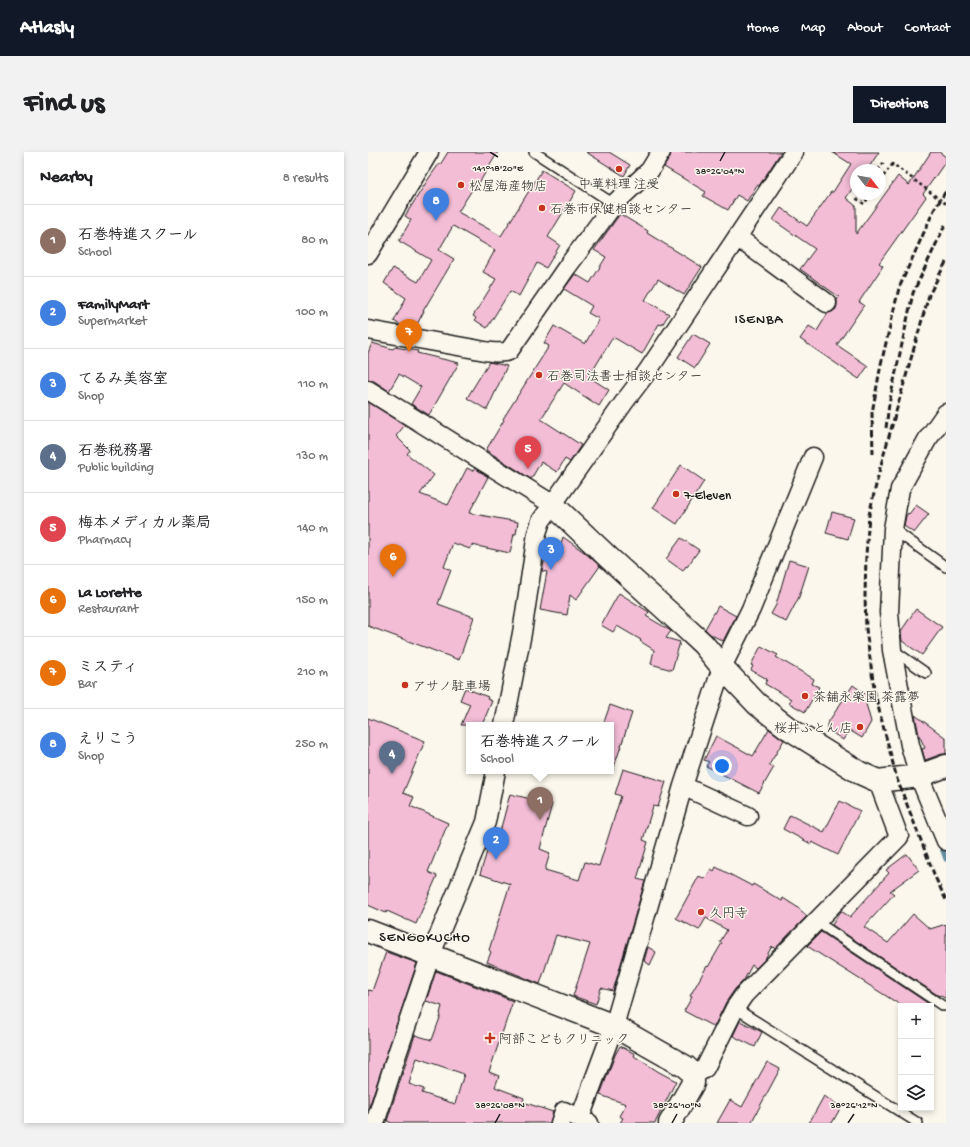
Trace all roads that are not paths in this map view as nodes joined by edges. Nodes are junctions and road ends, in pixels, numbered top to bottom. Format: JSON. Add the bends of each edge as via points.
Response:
{"nodes":[{"id":1,"x":429,"y":152,"type":"edge"},
{"id":2,"x":534,"y":152,"type":"edge"},
{"id":3,"x":661,"y":152,"type":"edge"},
{"id":4,"x":794,"y":152,"type":"edge"},
{"id":5,"x":614,"y":204,"type":"junction"},
{"id":6,"x":737,"y":236,"type":"junction"},
{"id":7,"x":368,"y":254,"type":"edge"},
{"id":8,"x":827,"y":303,"type":"dead end"},
{"id":9,"x":368,"y":330,"type":"edge"},
{"id":10,"x":368,"y":390,"type":"edge"},
{"id":11,"x":946,"y":413,"type":"edge"},
{"id":12,"x":813,"y":457,"type":"dead end"},
{"id":13,"x":552,"y":504,"type":"junction"},
{"id":14,"x":893,"y":529,"type":"junction"},
{"id":15,"x":946,"y":567,"type":"edge"},
{"id":16,"x":892,"y":650,"type":"junction"},
{"id":17,"x":722,"y":667,"type":"junction"},
{"id":18,"x":926,"y":673,"type":"dead end"},
{"id":19,"x":505,"y":722,"type":"edge"},
{"id":20,"x":946,"y":766,"type":"edge"},
{"id":21,"x":495,"y":774,"type":"edge"},
{"id":22,"x":919,"y":776,"type":"junction"},
{"id":23,"x":878,"y":781,"type":"junction"},
{"id":24,"x":683,"y":786,"type":"junction"},
{"id":25,"x":748,"y":816,"type":"dead end"},
{"id":26,"x":946,"y":840,"type":"edge"},
{"id":27,"x":817,"y":922,"type":"junction"},
{"id":28,"x":368,"y":931,"type":"edge"},
{"id":29,"x":431,"y":954,"type":"junction"},
{"id":30,"x":943,"y":1006,"type":"dead end"},
{"id":31,"x":735,"y":1008,"type":"junction"},
{"id":32,"x":614,"y":1026,"type":"junction"},
{"id":33,"x":693,"y":1076,"type":"junction"},
{"id":34,"x":585,"y":1120,"type":"edge"},
{"id":35,"x":375,"y":1123,"type":"edge"},
{"id":36,"x":560,"y":1123,"type":"edge"},
{"id":37,"x":670,"y":1123,"type":"edge"},
{"id":38,"x":918,"y":1123,"type":"edge"}],
"edges":[{"from":1,"to":7,"type":"street"},
{"from":2,"to":5,"type":"lane"},
{"from":3,"to":5,"type":"street","via":[[650,170]]},
{"from":4,"to":6,"type":"street"},
{"from":5,"to":9,"type":"street","via":[[509,351],[493,352]]},
{"from":6,"to":8,"type":"street"},
{"from":6,"to":13,"type":"street","via":[[647,372]]},
{"from":10,"to":13,"type":"street"},
{"from":11,"to":14,"type":"street","via":[[927,440],[900,489]]},
{"from":12,"to":17,"type":"street","via":[[751,609]]},
{"from":13,"to":17,"type":"street","via":[[703,644]]},
{"from":13,"to":19,"type":"street","via":[[537,533],[522,633]]},
{"from":14,"to":15,"type":"lane"},
{"from":14,"to":16,"type":"street","via":[[889,612]]},
{"from":16,"to":18,"type":"lane"},
{"from":16,"to":22,"type":"street","via":[[910,746]]},
{"from":17,"to":23,"type":"street","via":[[757,704],[788,728]]},
{"from":17,"to":24,"type":"street"},
{"from":20,"to":22,"type":"street"},
{"from":21,"to":29,"type":"street","via":[[486,822]]},
{"from":22,"to":23,"type":"street"},
{"from":22,"to":26,"type":"street"},
{"from":23,"to":27,"type":"street","via":[[899,837]]},
{"from":24,"to":25,"type":"street"},
{"from":24,"to":32,"type":"street"},
{"from":27,"to":30,"type":"lane"},
{"from":27,"to":31,"type":"street","via":[[744,995]]},
{"from":28,"to":29,"type":"street"},
{"from":29,"to":32,"type":"street"},
{"from":29,"to":35,"type":"street"},
{"from":31,"to":33,"type":"street","via":[[705,1068]]},
{"from":31,"to":38,"type":"lane"},
{"from":32,"to":33,"type":"street","via":[[686,1067]]},
{"from":32,"to":34,"type":"street"},
{"from":33,"to":37,"type":"street","via":[[693,1083]]},
{"from":34,"to":36,"type":"street","via":[[564,1110]]}]}
